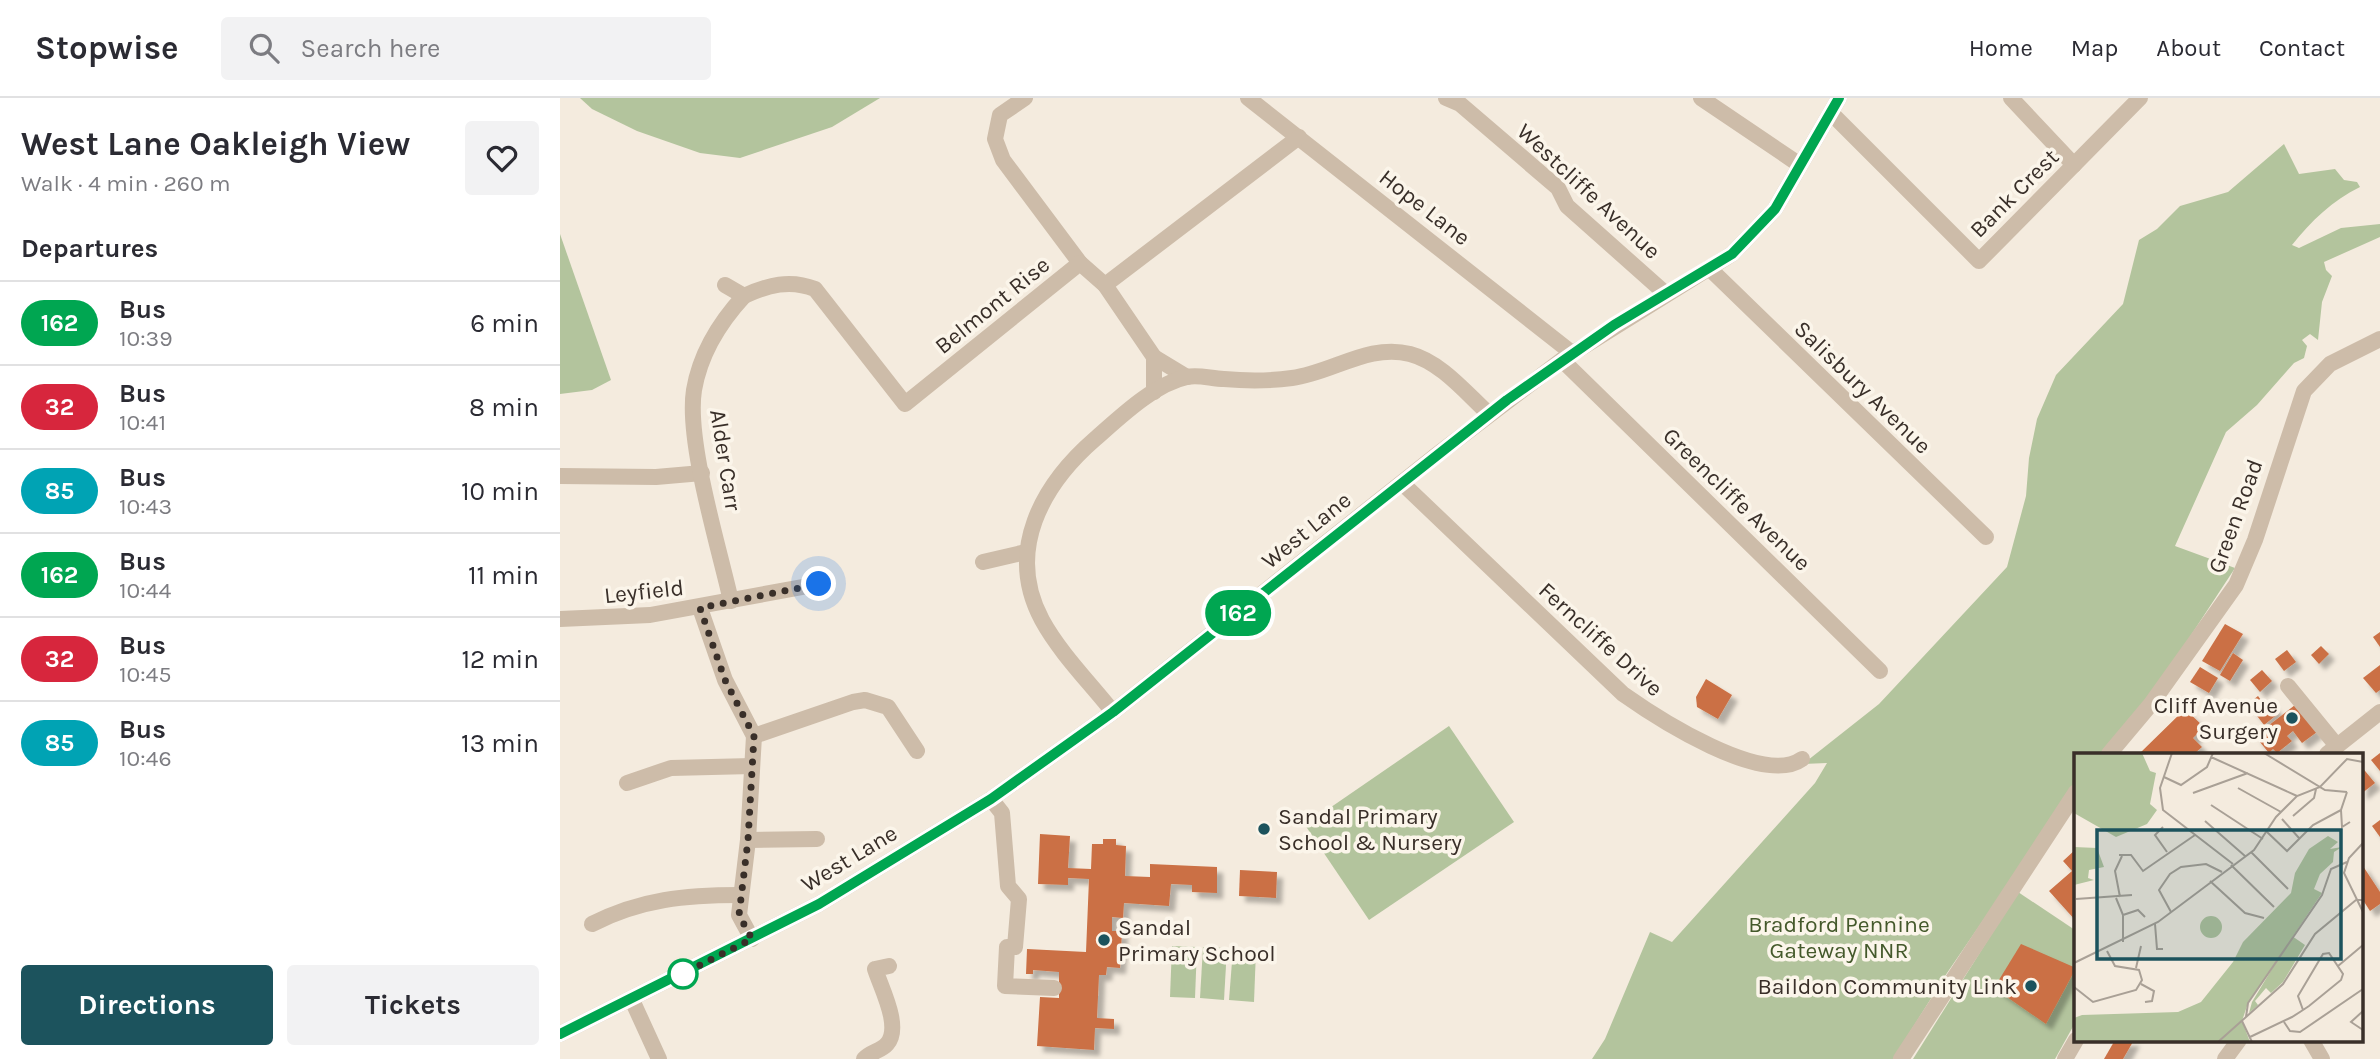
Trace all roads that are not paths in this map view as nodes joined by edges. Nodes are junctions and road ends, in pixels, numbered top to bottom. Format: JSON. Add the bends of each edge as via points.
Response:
{"nodes":[{"id":1,"x":1025,"y":98,"type":"edge"},
{"id":2,"x":1248,"y":98,"type":"edge"},
{"id":3,"x":1447,"y":98,"type":"edge"},
{"id":4,"x":1701,"y":98,"type":"edge"},
{"id":5,"x":1839,"y":98,"type":"edge"},
{"id":6,"x":2011,"y":98,"type":"edge"},
{"id":7,"x":2140,"y":98,"type":"edge"},
{"id":8,"x":1831,"y":113,"type":"junction"},
{"id":9,"x":1299,"y":137,"type":"junction"},
{"id":10,"x":1800,"y":165,"type":"junction"},
{"id":11,"x":2074,"y":165,"type":"junction"},
{"id":12,"x":1080,"y":263,"type":"junction"},
{"id":13,"x":1709,"y":268,"type":"junction"},
{"id":14,"x":725,"y":285,"type":"dead end"},
{"id":15,"x":1105,"y":285,"type":"junction"},
{"id":16,"x":1666,"y":294,"type":"junction"},
{"id":17,"x":744,"y":296,"type":"junction"},
{"id":18,"x":2380,"y":339,"type":"edge"},
{"id":19,"x":1154,"y":356,"type":"junction"},
{"id":20,"x":1567,"y":357,"type":"junction"},
{"id":21,"x":1186,"y":377,"type":"junction"},
{"id":22,"x":1154,"y":392,"type":"junction"},
{"id":23,"x":1489,"y":414,"type":"junction"},
{"id":24,"x":702,"y":473,"type":"junction"},
{"id":25,"x":560,"y":476,"type":"edge"},
{"id":26,"x":1402,"y":483,"type":"junction"},
{"id":27,"x":1986,"y":537,"type":"dead end"},
{"id":28,"x":1026,"y":552,"type":"junction"},
{"id":29,"x":983,"y":562,"type":"dead end"},
{"id":30,"x":819,"y":584,"type":"dead end"},
{"id":31,"x":731,"y":601,"type":"junction"},
{"id":32,"x":700,"y":608,"type":"junction"},
{"id":33,"x":560,"y":619,"type":"edge"},
{"id":34,"x":1880,"y":671,"type":"dead end"},
{"id":35,"x":2288,"y":686,"type":"dead end"},
{"id":36,"x":1113,"y":712,"type":"junction"},
{"id":37,"x":2380,"y":712,"type":"edge"},
{"id":38,"x":754,"y":736,"type":"junction"},
{"id":39,"x":2332,"y":750,"type":"edge"},
{"id":40,"x":917,"y":751,"type":"dead end"},
{"id":41,"x":2110,"y":753,"type":"edge"},
{"id":42,"x":1802,"y":759,"type":"dead end"},
{"id":43,"x":752,"y":766,"type":"junction"},
{"id":44,"x":627,"y":783,"type":"dead end"},
{"id":45,"x":2074,"y":795,"type":"edge"},
{"id":46,"x":991,"y":799,"type":"junction"},
{"id":47,"x":817,"y":839,"type":"dead end"},
{"id":48,"x":748,"y":840,"type":"junction"},
{"id":49,"x":740,"y":895,"type":"junction"},
{"id":50,"x":592,"y":923,"type":"dead end"},
{"id":51,"x":752,"y":939,"type":"junction"},
{"id":52,"x":889,"y":966,"type":"dead end"},
{"id":53,"x":1054,"y":988,"type":"dead end"},
{"id":54,"x":632,"y":1000,"type":"junction"},
{"id":55,"x":560,"y":1034,"type":"edge"},
{"id":56,"x":2075,"y":1042,"type":"edge"},
{"id":57,"x":2238,"y":1042,"type":"edge"},
{"id":58,"x":2312,"y":1042,"type":"edge"},
{"id":59,"x":659,"y":1059,"type":"edge"},
{"id":60,"x":864,"y":1059,"type":"edge"},
{"id":61,"x":1901,"y":1059,"type":"edge"},
{"id":62,"x":2064,"y":1059,"type":"edge"},
{"id":63,"x":2225,"y":1059,"type":"edge"},
{"id":64,"x":2322,"y":1059,"type":"edge"}],
"edges":[{"from":1,"to":12,"type":"street","via":[[1000,116],[995,139],[1003,160]]},
{"from":2,"to":9,"type":"street","name":"Hope Lane"},
{"from":3,"to":16,"type":"street","name":"Westcliffe Avenue","via":[[1460,104],[1558,188],[1567,206]]},
{"from":4,"to":10,"type":"street"},
{"from":5,"to":8,"type":"street","name":"West Lane"},
{"from":6,"to":11,"type":"street"},
{"from":7,"to":11,"type":"street","name":"Bank Crest"},
{"from":8,"to":10,"type":"street","name":"West Lane"},
{"from":8,"to":11,"type":"street","name":"Bank Crest","via":[[1979,261]]},
{"from":9,"to":15,"type":"street"},
{"from":9,"to":20,"type":"street","name":"Hope Lane"},
{"from":10,"to":13,"type":"street","name":"West Lane","via":[[1775,209],[1732,254]]},
{"from":12,"to":15,"type":"street","name":"Belmont Rise"},
{"from":12,"to":17,"type":"street","name":"Belmont Rise","via":[[905,404],[815,289],[780,284]]},
{"from":13,"to":16,"type":"street","name":"West Lane"},
{"from":13,"to":27,"type":"street","name":"Salisbury Avenue"},
{"from":14,"to":17,"type":"street"},
{"from":15,"to":19,"type":"street","name":"Belmont Rise"},
{"from":16,"to":20,"type":"street","name":"West Lane"},
{"from":17,"to":24,"type":"street","name":"Alder Carr","via":[[710,344],[694,390]]},
{"from":18,"to":41,"type":"street","name":"Green Road","via":[[2330,364],[2304,391],[2236,585]]},
{"from":19,"to":21,"type":"street"},
{"from":19,"to":22,"type":"street"},
{"from":20,"to":23,"type":"street","name":"West Lane"},
{"from":20,"to":34,"type":"street","name":"Greencliffe Avenue"},
{"from":21,"to":22,"type":"street"},
{"from":21,"to":23,"type":"street","via":[[1286,379],[1317,374],[1373,352],[1391,351],[1433,365]]},
{"from":22,"to":28,"type":"street","via":[[1064,469],[1038,509]]},
{"from":23,"to":26,"type":"street","name":"West Lane"},
{"from":24,"to":25,"type":"street"},
{"from":24,"to":31,"type":"street","name":"Alder Carr"},
{"from":26,"to":36,"type":"street","name":"West Lane"},
{"from":26,"to":42,"type":"street","name":"Ferncliffe Drive","via":[[1623,694],[1660,721],[1747,760],[1783,766]]},
{"from":28,"to":29,"type":"street"},
{"from":28,"to":36,"type":"street","via":[[1028,579],[1042,620]]},
{"from":30,"to":31,"type":"street","name":"Leyfield"},
{"from":31,"to":32,"type":"street","name":"Leyfield"},
{"from":32,"to":33,"type":"street","name":"Leyfield"},
{"from":32,"to":38,"type":"street","via":[[725,680]]},
{"from":35,"to":39,"type":"street"},
{"from":36,"to":46,"type":"street","name":"West Lane"},
{"from":37,"to":39,"type":"street"},
{"from":38,"to":40,"type":"street","via":[[865,700],[888,707]]},
{"from":38,"to":43,"type":"street"},
{"from":43,"to":44,"type":"street","via":[[671,768]]},
{"from":43,"to":48,"type":"street"},
{"from":45,"to":61,"type":"street"},
{"from":46,"to":51,"type":"street","name":"West Lane","via":[[819,904]]},
{"from":46,"to":53,"type":"street","via":[[1002,813],[1008,886],[1019,899],[1015,947],[1007,947],[1005,986]]},
{"from":47,"to":48,"type":"street"},
{"from":48,"to":49,"type":"street"},
{"from":49,"to":50,"type":"street","via":[[664,898]]},
{"from":49,"to":51,"type":"street","via":[[739,915]]},
{"from":51,"to":54,"type":"street","name":"West Lane"},
{"from":52,"to":60,"type":"street","via":[[875,969],[893,1026],[892,1037],[885,1047]]},
{"from":54,"to":55,"type":"street","name":"West Lane"},
{"from":54,"to":59,"type":"street"},
{"from":56,"to":62,"type":"street"},
{"from":57,"to":63,"type":"street"},
{"from":58,"to":64,"type":"street"}]}
